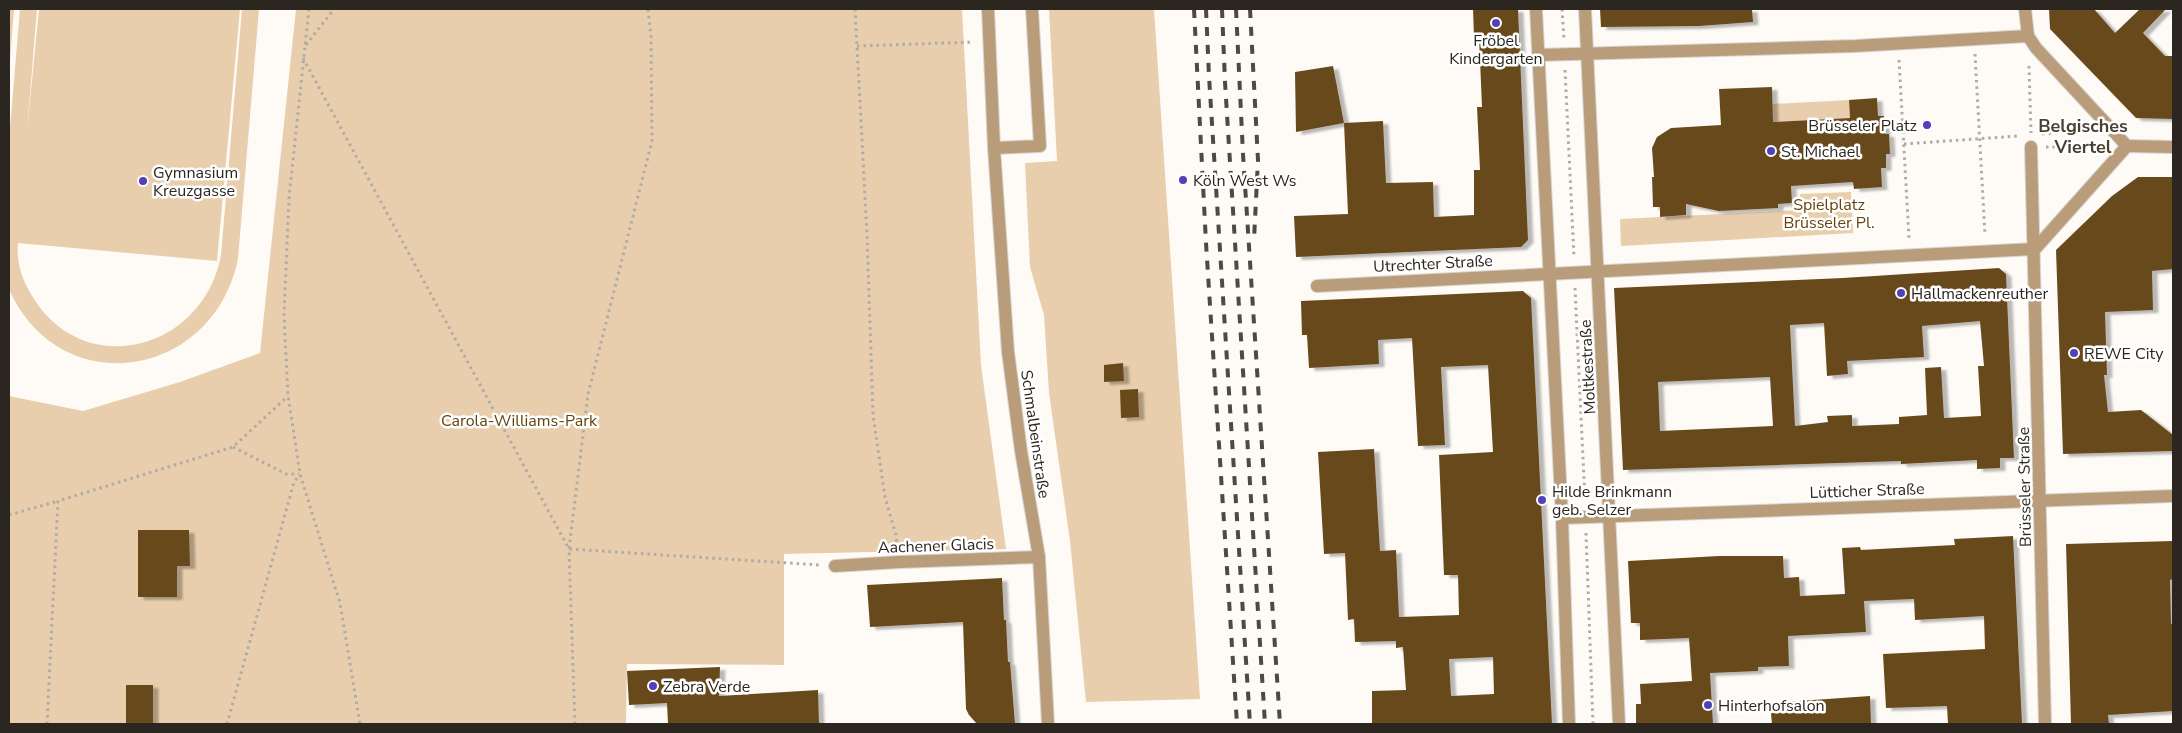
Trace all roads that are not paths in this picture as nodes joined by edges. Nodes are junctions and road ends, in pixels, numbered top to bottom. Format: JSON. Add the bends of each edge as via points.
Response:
{"nodes":[{"id":1,"x":988,"y":9,"type":"edge"},
{"id":2,"x":1032,"y":9,"type":"edge"},
{"id":3,"x":1536,"y":9,"type":"edge"},
{"id":4,"x":1585,"y":9,"type":"edge"},
{"id":5,"x":2025,"y":9,"type":"edge"},
{"id":6,"x":2028,"y":36,"type":"junction"},
{"id":7,"x":1588,"y":53,"type":"junction"},
{"id":8,"x":1538,"y":55,"type":"junction"},
{"id":9,"x":2031,"y":141,"type":"road end"},
{"id":10,"x":2127,"y":146,"type":"junction"},
{"id":11,"x":994,"y":148,"type":"junction"},
{"id":12,"x":2173,"y":148,"type":"edge"},
{"id":13,"x":2035,"y":249,"type":"junction"},
{"id":14,"x":1598,"y":272,"type":"junction"},
{"id":15,"x":1550,"y":274,"type":"junction"},
{"id":16,"x":1317,"y":286,"type":"dead end"},
{"id":17,"x":2173,"y":496,"type":"edge"},
{"id":18,"x":2041,"y":500,"type":"junction"},
{"id":19,"x":1610,"y":515,"type":"junction"},
{"id":20,"x":1562,"y":518,"type":"junction"},
{"id":21,"x":1039,"y":557,"type":"junction"},
{"id":22,"x":835,"y":566,"type":"road end"},
{"id":23,"x":1048,"y":724,"type":"edge"},
{"id":24,"x":1569,"y":724,"type":"edge"},
{"id":25,"x":1619,"y":724,"type":"edge"},
{"id":26,"x":2046,"y":724,"type":"edge"}],
"edges":[{"from":1,"to":11,"type":"street","name":"Schmalbeinstraße"},
{"from":2,"to":11,"type":"street","via":[[1040,146]]},
{"from":3,"to":8,"type":"street","name":"Moltkestraße"},
{"from":4,"to":7,"type":"street","name":"Moltkestraße"},
{"from":5,"to":6,"type":"street"},
{"from":6,"to":7,"type":"street"},
{"from":6,"to":10,"type":"street"},
{"from":7,"to":8,"type":"street"},
{"from":7,"to":14,"type":"street","name":"Moltkestraße"},
{"from":8,"to":15,"type":"street","name":"Moltkestraße"},
{"from":9,"to":13,"type":"street","name":"Brüsseler Straße"},
{"from":10,"to":12,"type":"street"},
{"from":10,"to":13,"type":"street"},
{"from":11,"to":21,"type":"street","name":"Schmalbeinstraße","via":[[1008,352]]},
{"from":13,"to":14,"type":"street"},
{"from":13,"to":18,"type":"street","name":"Brüsseler Straße"},
{"from":14,"to":15,"type":"street"},
{"from":14,"to":19,"type":"street","name":"Moltkestraße"},
{"from":15,"to":16,"type":"street","name":"Utrechter Straße"},
{"from":15,"to":20,"type":"street","name":"Moltkestraße"},
{"from":17,"to":18,"type":"street","name":"Lütticher Straße"},
{"from":18,"to":19,"type":"street","name":"Lütticher Straße"},
{"from":18,"to":26,"type":"street","name":"Brüsseler Straße"},
{"from":19,"to":20,"type":"street","name":"Lütticher Straße"},
{"from":19,"to":25,"type":"street","name":"Moltkestraße"},
{"from":20,"to":24,"type":"street","name":"Moltkestraße"},
{"from":21,"to":22,"type":"street","name":"Aachener Glacis"},
{"from":21,"to":23,"type":"street","name":"Schmalbeinstraße"}]}
